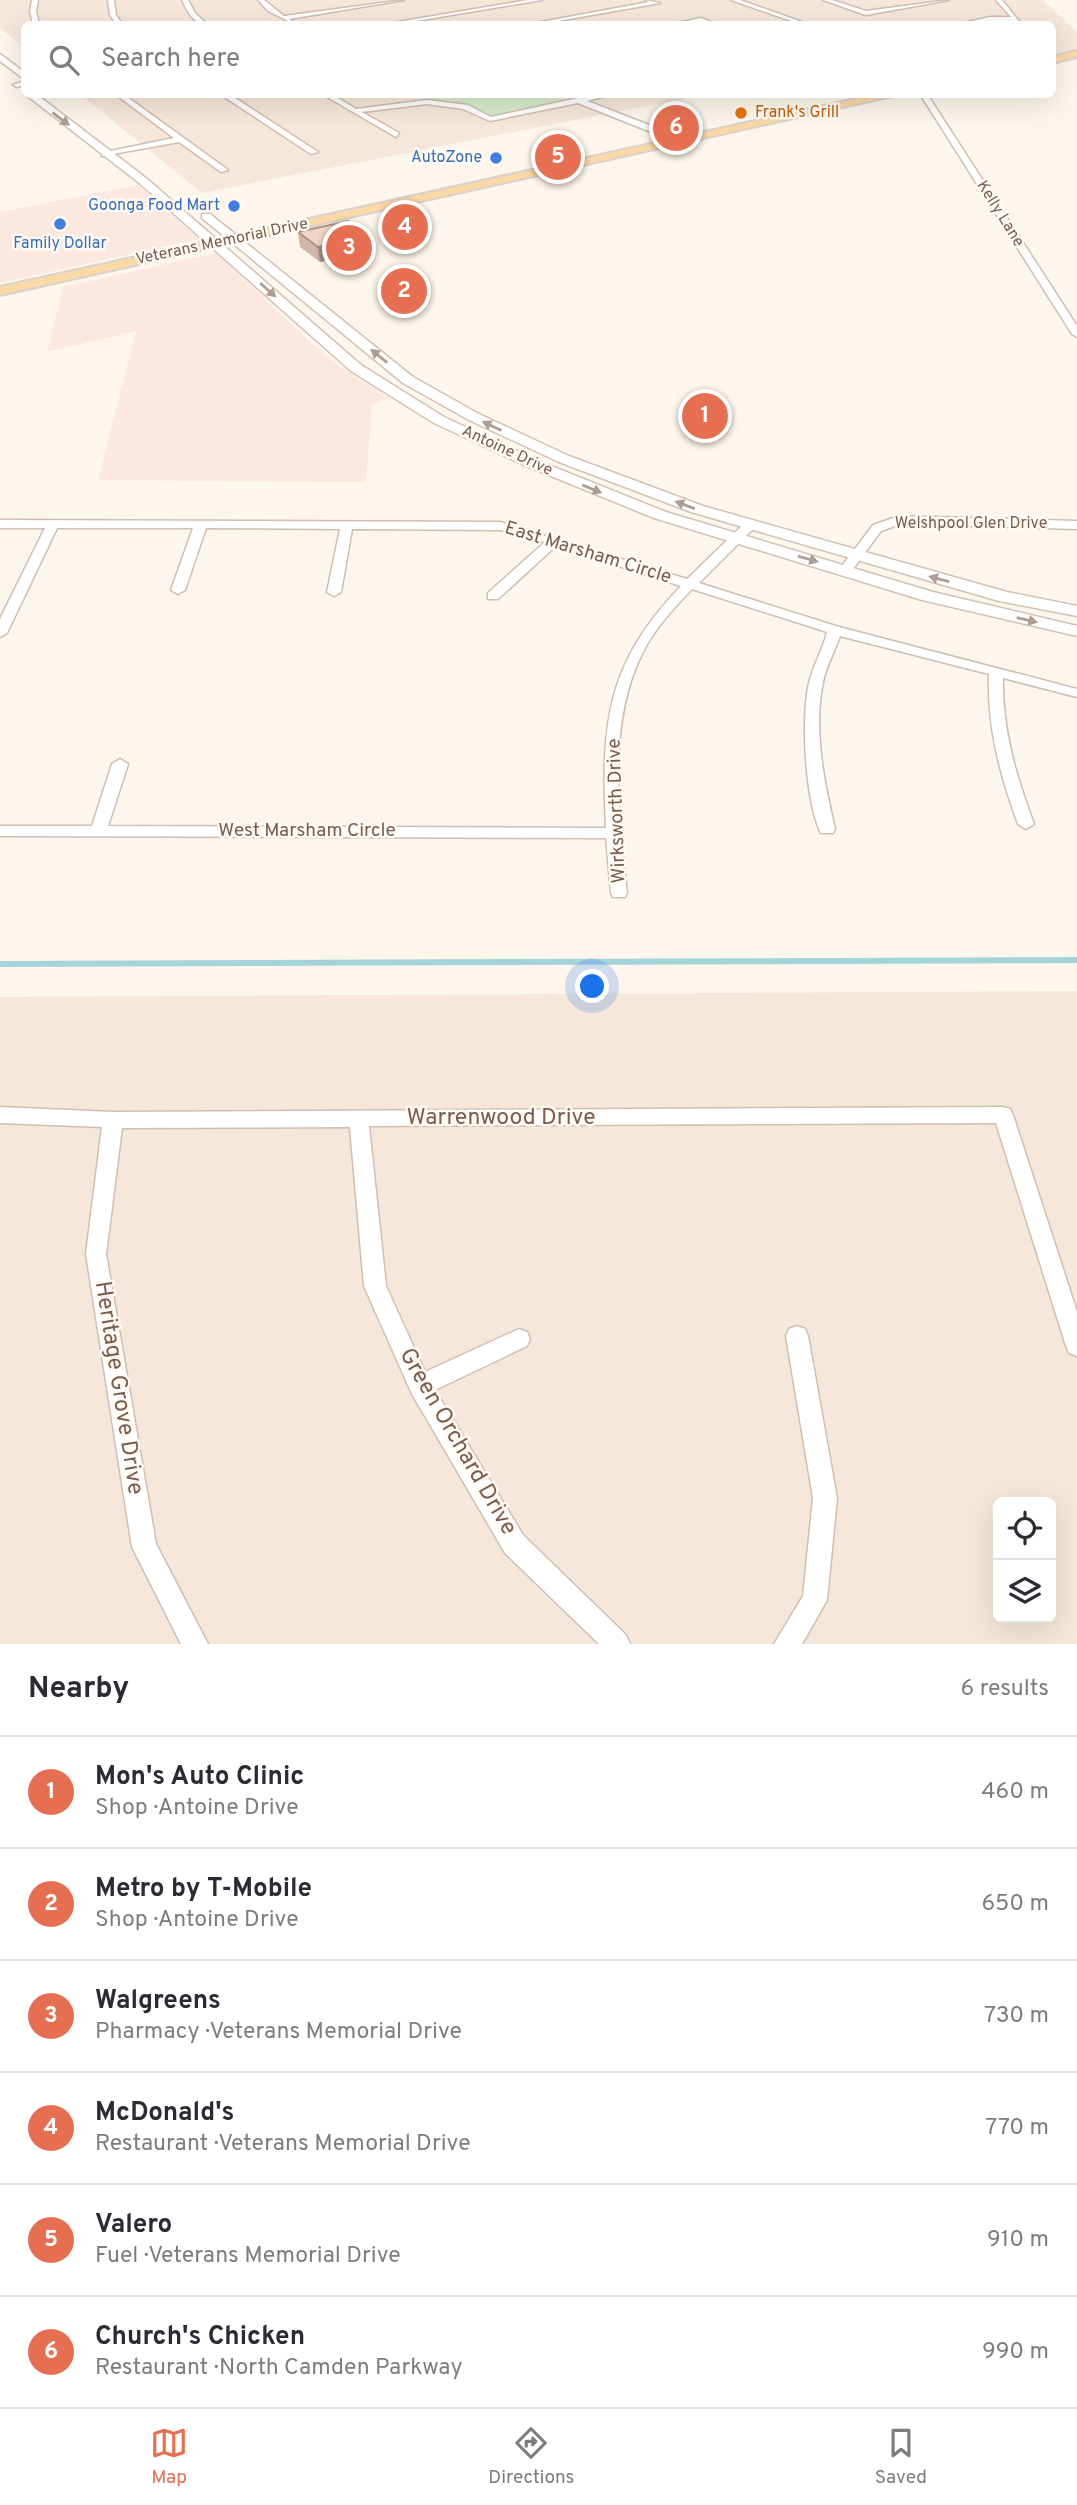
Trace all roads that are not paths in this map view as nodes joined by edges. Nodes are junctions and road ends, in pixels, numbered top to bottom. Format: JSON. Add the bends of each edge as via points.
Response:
{"nodes":[{"id":1,"x":35,"y":0,"type":"edge"},
{"id":2,"x":111,"y":0,"type":"edge"},
{"id":3,"x":185,"y":0,"type":"edge"},
{"id":4,"x":261,"y":0,"type":"edge"},
{"id":5,"x":342,"y":0,"type":"edge"},
{"id":6,"x":401,"y":0,"type":"edge"},
{"id":7,"x":485,"y":0,"type":"edge"},
{"id":8,"x":539,"y":0,"type":"edge"},
{"id":9,"x":648,"y":0,"type":"edge"},
{"id":10,"x":734,"y":0,"type":"edge"},
{"id":11,"x":827,"y":0,"type":"edge"},
{"id":12,"x":946,"y":0,"type":"edge"},
{"id":13,"x":999,"y":0,"type":"edge"},
{"id":14,"x":500,"y":6,"type":"junction"},
{"id":15,"x":354,"y":7,"type":"junction"},
{"id":16,"x":520,"y":15,"type":"dead end"},
{"id":17,"x":283,"y":18,"type":"junction"},
{"id":18,"x":35,"y":21,"type":"edge"},
{"id":19,"x":117,"y":21,"type":"edge"},
{"id":20,"x":200,"y":21,"type":"edge"},
{"id":21,"x":289,"y":21,"type":"edge"},
{"id":22,"x":408,"y":21,"type":"edge"},
{"id":23,"x":561,"y":21,"type":"edge"},
{"id":24,"x":796,"y":21,"type":"edge"},
{"id":25,"x":979,"y":21,"type":"edge"},
{"id":26,"x":1009,"y":21,"type":"edge"},
{"id":27,"x":1017,"y":21,"type":"edge"},
{"id":28,"x":1077,"y":54,"type":"edge"},
{"id":29,"x":0,"y":57,"type":"edge"},
{"id":30,"x":1056,"y":59,"type":"edge"},
{"id":31,"x":21,"y":74,"type":"edge"},
{"id":32,"x":5,"y":76,"type":"dead end"},
{"id":33,"x":21,"y":85,"type":"edge"},
{"id":34,"x":34,"y":98,"type":"edge"},
{"id":35,"x":54,"y":98,"type":"edge"},
{"id":36,"x":122,"y":98,"type":"edge"},
{"id":37,"x":229,"y":98,"type":"edge"},
{"id":38,"x":332,"y":98,"type":"edge"},
{"id":39,"x":570,"y":98,"type":"edge"},
{"id":40,"x":592,"y":98,"type":"edge"},
{"id":41,"x":878,"y":98,"type":"edge"},
{"id":42,"x":926,"y":98,"type":"edge"},
{"id":43,"x":579,"y":101,"type":"junction"},
{"id":44,"x":355,"y":111,"type":"junction"},
{"id":45,"x":490,"y":118,"type":"joint"},
{"id":46,"x":396,"y":135,"type":"dead end"},
{"id":47,"x":181,"y":139,"type":"junction"},
{"id":48,"x":672,"y":143,"type":"junction"},
{"id":49,"x":123,"y":150,"type":"junction"},
{"id":50,"x":314,"y":152,"type":"dead end"},
{"id":51,"x":105,"y":154,"type":"junction"},
{"id":52,"x":224,"y":170,"type":"dead end"},
{"id":53,"x":149,"y":186,"type":"junction"},
{"id":54,"x":198,"y":209,"type":"dead end"},
{"id":55,"x":236,"y":240,"type":"junction"},
{"id":56,"x":217,"y":244,"type":"junction"},
{"id":57,"x":0,"y":292,"type":"edge"},
{"id":58,"x":1077,"y":334,"type":"edge"},
{"id":59,"x":0,"y":524,"type":"edge"},
{"id":60,"x":53,"y":524,"type":"junction"},
{"id":61,"x":201,"y":524,"type":"junction"},
{"id":62,"x":347,"y":525,"type":"junction"},
{"id":63,"x":750,"y":525,"type":"junction"},
{"id":64,"x":1077,"y":525,"type":"edge"},
{"id":65,"x":737,"y":539,"type":"junction"},
{"id":66,"x":554,"y":541,"type":"junction"},
{"id":67,"x":850,"y":563,"type":"junction"},
{"id":68,"x":690,"y":584,"type":"junction"},
{"id":69,"x":178,"y":590,"type":"dead end"},
{"id":70,"x":334,"y":592,"type":"dead end"},
{"id":71,"x":494,"y":596,"type":"dead end"},
{"id":72,"x":1077,"y":611,"type":"edge"},
{"id":73,"x":834,"y":630,"type":"junction"},
{"id":74,"x":1077,"y":631,"type":"edge"},
{"id":75,"x":0,"y":633,"type":"edge"},
{"id":76,"x":996,"y":674,"type":"junction"},
{"id":77,"x":1077,"y":693,"type":"edge"},
{"id":78,"x":120,"y":764,"type":"dead end"},
{"id":79,"x":1026,"y":824,"type":"dead end"},
{"id":80,"x":99,"y":830,"type":"junction"},
{"id":81,"x":827,"y":830,"type":"dead end"},
{"id":82,"x":0,"y":831,"type":"edge"},
{"id":83,"x":615,"y":833,"type":"junction"},
{"id":84,"x":619,"y":893,"type":"dead end"},
{"id":85,"x":0,"y":1115,"type":"edge"},
{"id":86,"x":359,"y":1118,"type":"junction"},
{"id":87,"x":113,"y":1120,"type":"junction"},
{"id":88,"x":797,"y":1336,"type":"dead end"},
{"id":89,"x":520,"y":1339,"type":"dead end"},
{"id":90,"x":1077,"y":1346,"type":"edge"},
{"id":91,"x":420,"y":1386,"type":"junction"},
{"id":92,"x":195,"y":1644,"type":"edge"},
{"id":93,"x":618,"y":1644,"type":"edge"},
{"id":94,"x":787,"y":1644,"type":"edge"}],
"edges":[{"from":1,"to":18,"type":"street"},
{"from":2,"to":19,"type":"street"},
{"from":3,"to":20,"type":"street"},
{"from":4,"to":17,"type":"street"},
{"from":5,"to":15,"type":"street"},
{"from":6,"to":15,"type":"street"},
{"from":7,"to":14,"type":"street"},
{"from":8,"to":14,"type":"street"},
{"from":9,"to":23,"type":"street","via":[[657,3]]},
{"from":10,"to":24,"type":"street"},
{"from":11,"to":12,"type":"street","via":[[866,13]]},
{"from":13,"to":27,"type":"street"},
{"from":14,"to":16,"type":"street"},
{"from":14,"to":22,"type":"street"},
{"from":15,"to":17,"type":"street"},
{"from":17,"to":21,"type":"street"},
{"from":25,"to":26,"type":"street"},
{"from":28,"to":30,"type":"main road"},
{"from":29,"to":31,"type":"main road"},
{"from":32,"to":33,"type":"main road"},
{"from":34,"to":51,"type":"main road","name":"Antoine Drive","one_way":true},
{"from":35,"to":49,"type":"main road"},
{"from":36,"to":47,"type":"street"},
{"from":37,"to":50,"type":"street"},
{"from":38,"to":44,"type":"street"},
{"from":39,"to":43,"type":"street"},
{"from":40,"to":43,"type":"street"},
{"from":41,"to":48,"type":"main road","name":"Veterans Memorial Drive"},
{"from":42,"to":58,"type":"street","name":"Kelly Lane"},
{"from":43,"to":45,"type":"street"},
{"from":43,"to":48,"type":"street"},
{"from":44,"to":45,"type":"street","via":[[426,102],[459,106]]},
{"from":44,"to":46,"type":"street"},
{"from":47,"to":49,"type":"street"},
{"from":47,"to":52,"type":"street"},
{"from":48,"to":55,"type":"main road","name":"Veterans Memorial Drive"},
{"from":49,"to":51,"type":"street"},
{"from":49,"to":53,"type":"main road","via":[[164,183]]},
{"from":51,"to":53,"type":"main road","name":"Antoine Drive"},
{"from":53,"to":56,"type":"main road","name":"Antoine Drive"},
{"from":54,"to":55,"type":"main road","name":"Antoine Drive"},
{"from":55,"to":56,"type":"main road","name":"Veterans Memorial Drive"},
{"from":63,"to":55,"type":"main road","name":"Antoine Drive","one_way":true,"via":[[576,464],[474,417],[408,380]]},
{"from":56,"to":57,"type":"main road","name":"Veterans Memorial Drive"},
{"from":56,"to":65,"type":"main road","name":"Antoine Drive","one_way":true,"via":[[349,362],[439,419],[588,488]]},
{"from":59,"to":60,"type":"street","name":"East Marsham Circle"},
{"from":60,"to":61,"type":"street","name":"East Marsham Circle"},
{"from":60,"to":75,"type":"street"},
{"from":61,"to":62,"type":"street","name":"East Marsham Circle"},
{"from":61,"to":69,"type":"street"},
{"from":62,"to":66,"type":"street","name":"East Marsham Circle","via":[[500,526]]},
{"from":62,"to":70,"type":"street"},
{"from":63,"to":65,"type":"street","name":"Wirksworth Drive"},
{"from":63,"to":67,"type":"main road","name":"Antoine Drive"},
{"from":64,"to":67,"type":"street","name":"Welshpool Glen Drive","via":[[899,520],[877,528]]},
{"from":65,"to":67,"type":"main road","name":"Antoine Drive","one_way":true},
{"from":65,"to":68,"type":"street","name":"Wirksworth Drive"},
{"from":66,"to":68,"type":"street","name":"East Marsham Circle"},
{"from":66,"to":71,"type":"street"},
{"from":72,"to":67,"type":"main road","name":"Antoine Drive","one_way":true},
{"from":67,"to":74,"type":"main road","name":"Antoine Drive","one_way":true,"via":[[928,596]]},
{"from":68,"to":73,"type":"street","name":"East Marsham Circle"},
{"from":68,"to":83,"type":"street","name":"Wirksworth Drive","via":[[635,652],[623,684],[613,755]]},
{"from":73,"to":76,"type":"street","name":"East Marsham Circle"},
{"from":73,"to":81,"type":"street","via":[[816,683],[812,713],[816,779]]},
{"from":76,"to":77,"type":"street","name":"East Marsham Circle"},
{"from":76,"to":79,"type":"street","via":[[1001,751]]},
{"from":78,"to":80,"type":"street"},
{"from":80,"to":82,"type":"street","name":"West Marsham Circle"},
{"from":80,"to":83,"type":"street","name":"West Marsham Circle"},
{"from":83,"to":84,"type":"street","name":"Wirksworth Drive"},
{"from":85,"to":87,"type":"street","name":"Warrenwood Drive"},
{"from":86,"to":87,"type":"street","name":"Warrenwood Drive"},
{"from":86,"to":90,"type":"street","name":"Warrenwood Drive","via":[[1003,1115]]},
{"from":86,"to":91,"type":"street","name":"Green Orchard Drive","via":[[375,1286]]},
{"from":87,"to":92,"type":"street","name":"Heritage Grove Drive","via":[[96,1254],[144,1547]]},
{"from":88,"to":94,"type":"street","via":[[825,1498],[815,1600]]},
{"from":89,"to":91,"type":"street"},
{"from":91,"to":93,"type":"street","name":"Green Orchard Drive","via":[[514,1544]]}]}
